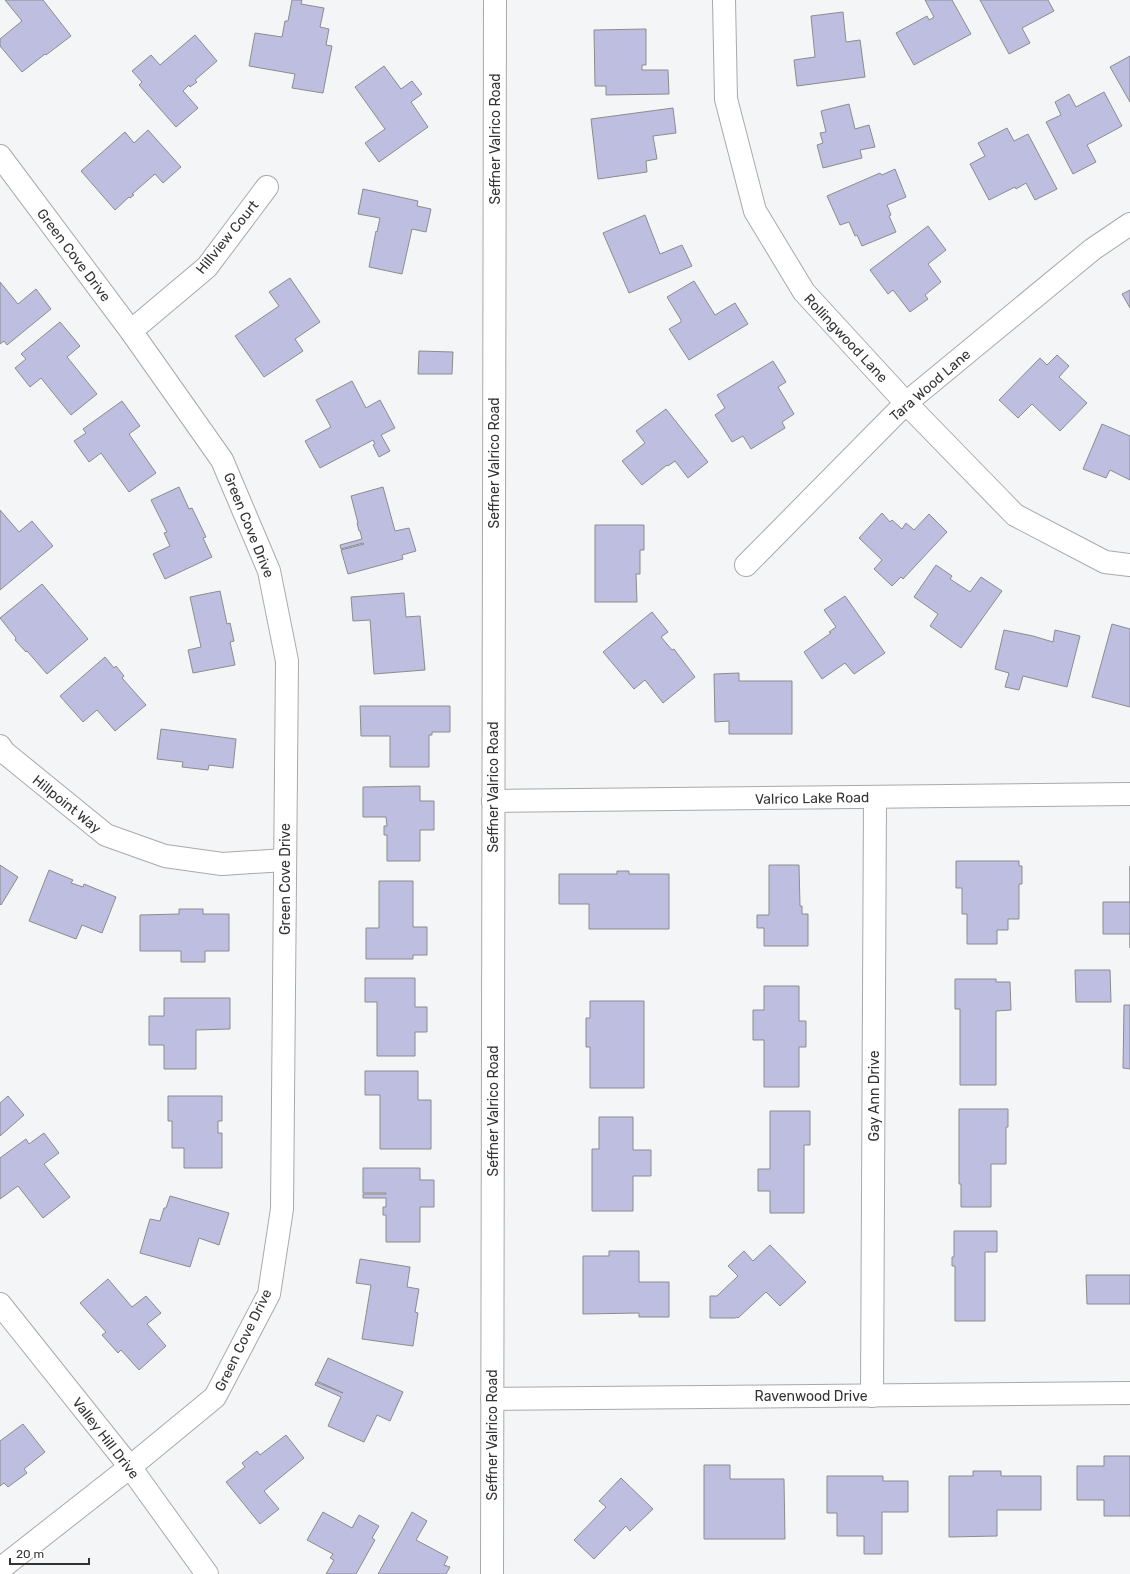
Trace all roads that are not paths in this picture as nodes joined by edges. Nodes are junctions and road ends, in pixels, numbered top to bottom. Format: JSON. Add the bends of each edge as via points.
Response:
{"nodes":[{"id":1,"x":495,"y":0,"type":"edge"},
{"id":2,"x":724,"y":0,"type":"edge"},
{"id":3,"x":0,"y":156,"type":"edge"},
{"id":4,"x":267,"y":187,"type":"dead end"},
{"id":5,"x":1130,"y":224,"type":"edge"},
{"id":6,"x":131,"y":331,"type":"junction"},
{"id":7,"x":906,"y":403,"type":"junction"},
{"id":8,"x":746,"y":565,"type":"dead end"},
{"id":9,"x":1130,"y":565,"type":"edge"},
{"id":10,"x":0,"y":746,"type":"edge"},
{"id":11,"x":1130,"y":794,"type":"edge"},
{"id":12,"x":875,"y":797,"type":"junction"},
{"id":13,"x":493,"y":801,"type":"junction"},
{"id":14,"x":285,"y":860,"type":"junction"},
{"id":15,"x":0,"y":1304,"type":"edge"},
{"id":16,"x":1130,"y":1393,"type":"edge"},
{"id":17,"x":872,"y":1396,"type":"junction"},
{"id":18,"x":492,"y":1399,"type":"junction"},
{"id":19,"x":130,"y":1467,"type":"junction"},
{"id":20,"x":0,"y":1569,"type":"edge"},
{"id":21,"x":207,"y":1574,"type":"edge"},
{"id":22,"x":492,"y":1574,"type":"edge"}],
"edges":[{"from":1,"to":13,"type":"street","name":"Seffner Valrico Road"},
{"from":2,"to":7,"type":"street","name":"Rollingwood Lane","via":[[726,99],[755,210],[804,292]]},
{"from":3,"to":6,"type":"street","name":"Green Cove Drive"},
{"from":4,"to":6,"type":"street","name":"Hillview Court","via":[[207,267]]},
{"from":5,"to":7,"type":"street","name":"Tara Wood Lane","via":[[1093,249]]},
{"from":6,"to":14,"type":"street","name":"Green Cove Drive","via":[[222,460],[269,571],[286,661]]},
{"from":7,"to":8,"type":"street","name":"Tara Wood Lane"},
{"from":7,"to":9,"type":"street","name":"Rollingwood Lane","via":[[1015,515],[1105,562]]},
{"from":10,"to":14,"type":"street","name":"Hillpoint Way","via":[[4,752],[106,835],[165,856],[222,864]]},
{"from":11,"to":12,"type":"street","name":"Valrico Lake Road"},
{"from":12,"to":13,"type":"street","name":"Valrico Lake Road"},
{"from":12,"to":17,"type":"street","name":"Gay Ann Drive"},
{"from":13,"to":18,"type":"street","name":"Seffner Valrico Road"},
{"from":14,"to":19,"type":"street","name":"Green Cove Drive","via":[[282,1209],[269,1294],[215,1397]]},
{"from":15,"to":19,"type":"street","name":"Valley Hill Drive"},
{"from":16,"to":17,"type":"street","name":"Ravenwood Drive"},
{"from":17,"to":18,"type":"street","name":"Ravenwood Drive"},
{"from":18,"to":22,"type":"street","name":"Seffner Valrico Road"},
{"from":19,"to":20,"type":"street","name":"Green Cove Drive"},
{"from":19,"to":21,"type":"street","name":"Valley Hill Drive"}]}
